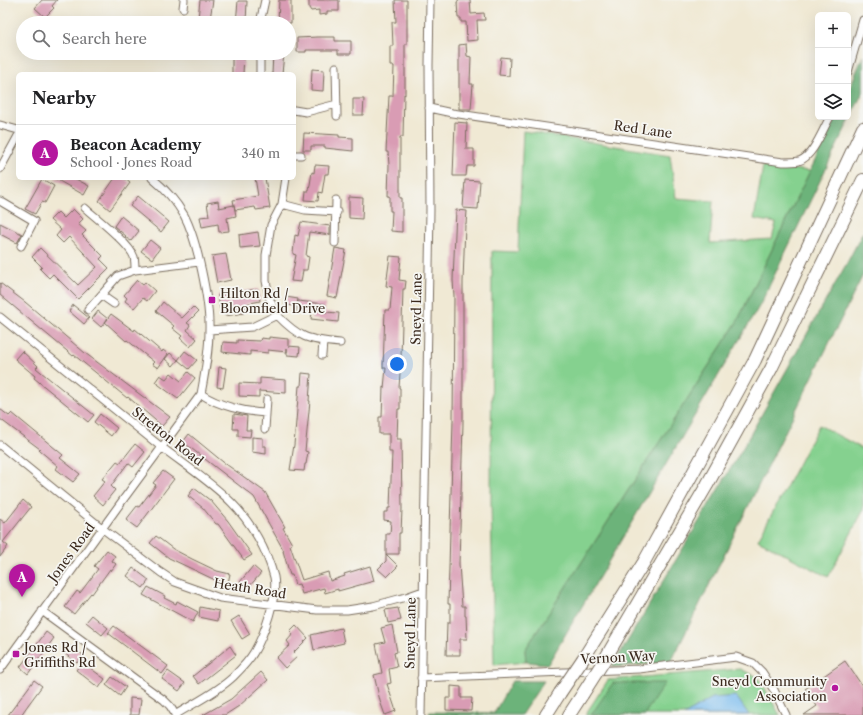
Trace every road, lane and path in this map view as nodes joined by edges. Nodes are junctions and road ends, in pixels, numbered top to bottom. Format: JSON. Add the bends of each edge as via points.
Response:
{"nodes":[{"id":1,"x":265,"y":0,"type":"edge"},
{"id":2,"x":430,"y":0,"type":"edge"},
{"id":3,"x":262,"y":16,"type":"edge"},
{"id":4,"x":863,"y":20,"type":"edge"},
{"id":5,"x":260,"y":60,"type":"edge"},
{"id":6,"x":851,"y":62,"type":"edge"},
{"id":7,"x":336,"y":67,"type":"dead end"},
{"id":8,"x":260,"y":72,"type":"edge"},
{"id":9,"x":337,"y":104,"type":"junction"},
{"id":10,"x":429,"y":108,"type":"junction"},
{"id":11,"x":296,"y":110,"type":"edge"},
{"id":12,"x":337,"y":116,"type":"dead end"},
{"id":13,"x":828,"y":120,"type":"edge"},
{"id":14,"x":0,"y":125,"type":"edge"},
{"id":15,"x":863,"y":128,"type":"edge"},
{"id":16,"x":16,"y":129,"type":"edge"},
{"id":17,"x":16,"y":140,"type":"edge"},
{"id":18,"x":0,"y":169,"type":"edge"},
{"id":19,"x":154,"y":180,"type":"edge"},
{"id":20,"x":286,"y":180,"type":"edge"},
{"id":21,"x":863,"y":180,"type":"edge"},
{"id":22,"x":336,"y":200,"type":"dead end"},
{"id":23,"x":0,"y":201,"type":"edge"},
{"id":24,"x":282,"y":204,"type":"junction"},
{"id":25,"x":85,"y":208,"type":"dead end"},
{"id":26,"x":337,"y":212,"type":"junction"},
{"id":27,"x":334,"y":243,"type":"dead end"},
{"id":28,"x":21,"y":246,"type":"dead end"},
{"id":29,"x":199,"y":262,"type":"junction"},
{"id":30,"x":135,"y":270,"type":"junction"},
{"id":31,"x":101,"y":295,"type":"junction"},
{"id":32,"x":114,"y":304,"type":"dead end"},
{"id":33,"x":88,"y":310,"type":"dead end"},
{"id":34,"x":277,"y":315,"type":"junction"},
{"id":35,"x":0,"y":317,"type":"edge"},
{"id":36,"x":209,"y":330,"type":"junction"},
{"id":37,"x":323,"y":342,"type":"junction"},
{"id":38,"x":340,"y":344,"type":"dead end"},
{"id":39,"x":322,"y":355,"type":"dead end"},
{"id":40,"x":201,"y":394,"type":"junction"},
{"id":41,"x":267,"y":399,"type":"dead end"},
{"id":42,"x":266,"y":413,"type":"junction"},
{"id":43,"x":265,"y":429,"type":"dead end"},
{"id":44,"x":0,"y":445,"type":"edge"},
{"id":45,"x":162,"y":447,"type":"junction"},
{"id":46,"x":103,"y":529,"type":"junction"},
{"id":47,"x":423,"y":592,"type":"junction"},
{"id":48,"x":272,"y":604,"type":"junction"},
{"id":49,"x":42,"y":611,"type":"junction"},
{"id":50,"x":0,"y":670,"type":"edge"},
{"id":51,"x":421,"y":678,"type":"junction"},
{"id":52,"x":184,"y":712,"type":"edge"},
{"id":53,"x":175,"y":715,"type":"edge"},
{"id":54,"x":421,"y":715,"type":"edge"},
{"id":55,"x":546,"y":715,"type":"edge"},
{"id":56,"x":569,"y":715,"type":"edge"},
{"id":57,"x":786,"y":715,"type":"edge"}],
"edges":[{"from":1,"to":3,"type":"street"},
{"from":2,"to":10,"type":"street","name":"Sneyd Lane"},
{"from":4,"to":6,"type":"street"},
{"from":5,"to":8,"type":"street"},
{"from":7,"to":9,"type":"street"},
{"from":9,"to":11,"type":"street","via":[[306,112]]},
{"from":9,"to":12,"type":"street"},
{"from":10,"to":13,"type":"street","name":"Red Lane","via":[[783,162],[801,161],[815,148]]},
{"from":10,"to":47,"type":"street","name":"Sneyd Lane","via":[[430,210]]},
{"from":14,"to":16,"type":"street"},
{"from":15,"to":55,"type":"highway","bridge":true,"via":[[755,360],[644,562]]},
{"from":17,"to":18,"type":"street"},
{"from":19,"to":29,"type":"street","via":[[183,214],[192,234]]},
{"from":20,"to":24,"type":"street"},
{"from":21,"to":56,"type":"highway","bridge":true,"via":[[771,369],[700,498]]},
{"from":22,"to":26,"type":"street"},
{"from":23,"to":28,"type":"street","via":[[34,221]]},
{"from":24,"to":26,"type":"street","via":[[305,210]]},
{"from":24,"to":34,"type":"street","via":[[272,225],[266,255],[266,281],[270,300]]},
{"from":25,"to":30,"type":"street","via":[[128,247],[134,257]]},
{"from":26,"to":27,"type":"street"},
{"from":29,"to":30,"type":"street"},
{"from":29,"to":36,"type":"street"},
{"from":30,"to":31,"type":"street","via":[[118,276]]},
{"from":31,"to":32,"type":"street"},
{"from":31,"to":33,"type":"street"},
{"from":34,"to":36,"type":"street","via":[[252,327]]},
{"from":34,"to":37,"type":"street","via":[[295,332]]},
{"from":35,"to":45,"type":"street","name":"Stretton Road"},
{"from":36,"to":40,"type":"street"},
{"from":37,"to":38,"type":"street"},
{"from":37,"to":39,"type":"street"},
{"from":40,"to":42,"type":"street","via":[[226,405],[254,413]]},
{"from":40,"to":45,"type":"street","name":"Jones Road"},
{"from":41,"to":42,"type":"street"},
{"from":42,"to":43,"type":"street"},
{"from":44,"to":46,"type":"street","name":"Heath Road"},
{"from":45,"to":46,"type":"street","name":"Jones Road"},
{"from":45,"to":48,"type":"street","name":"Stretton Road","via":[[232,503],[254,531],[274,577]]},
{"from":46,"to":48,"type":"street","name":"Heath Road","via":[[175,582],[220,598]]},
{"from":46,"to":49,"type":"street","name":"Jones Road"},
{"from":47,"to":48,"type":"street","name":"Heath Road","via":[[373,606],[347,610],[317,610]]},
{"from":47,"to":51,"type":"street","name":"Sneyd Lane"},
{"from":48,"to":52,"type":"street","name":"Stretton Road","via":[[254,654],[240,671],[222,686]]},
{"from":49,"to":50,"type":"street","name":"Jones Road"},
{"from":49,"to":53,"type":"street","via":[[164,700]]},
{"from":51,"to":54,"type":"street","name":"Sneyd Lane"},
{"from":51,"to":57,"type":"street","name":"Vernon Way","via":[[639,669],[736,657],[753,663],[762,672]]},
{"from":52,"to":53,"type":"street","name":"Stretton Road"}]}
